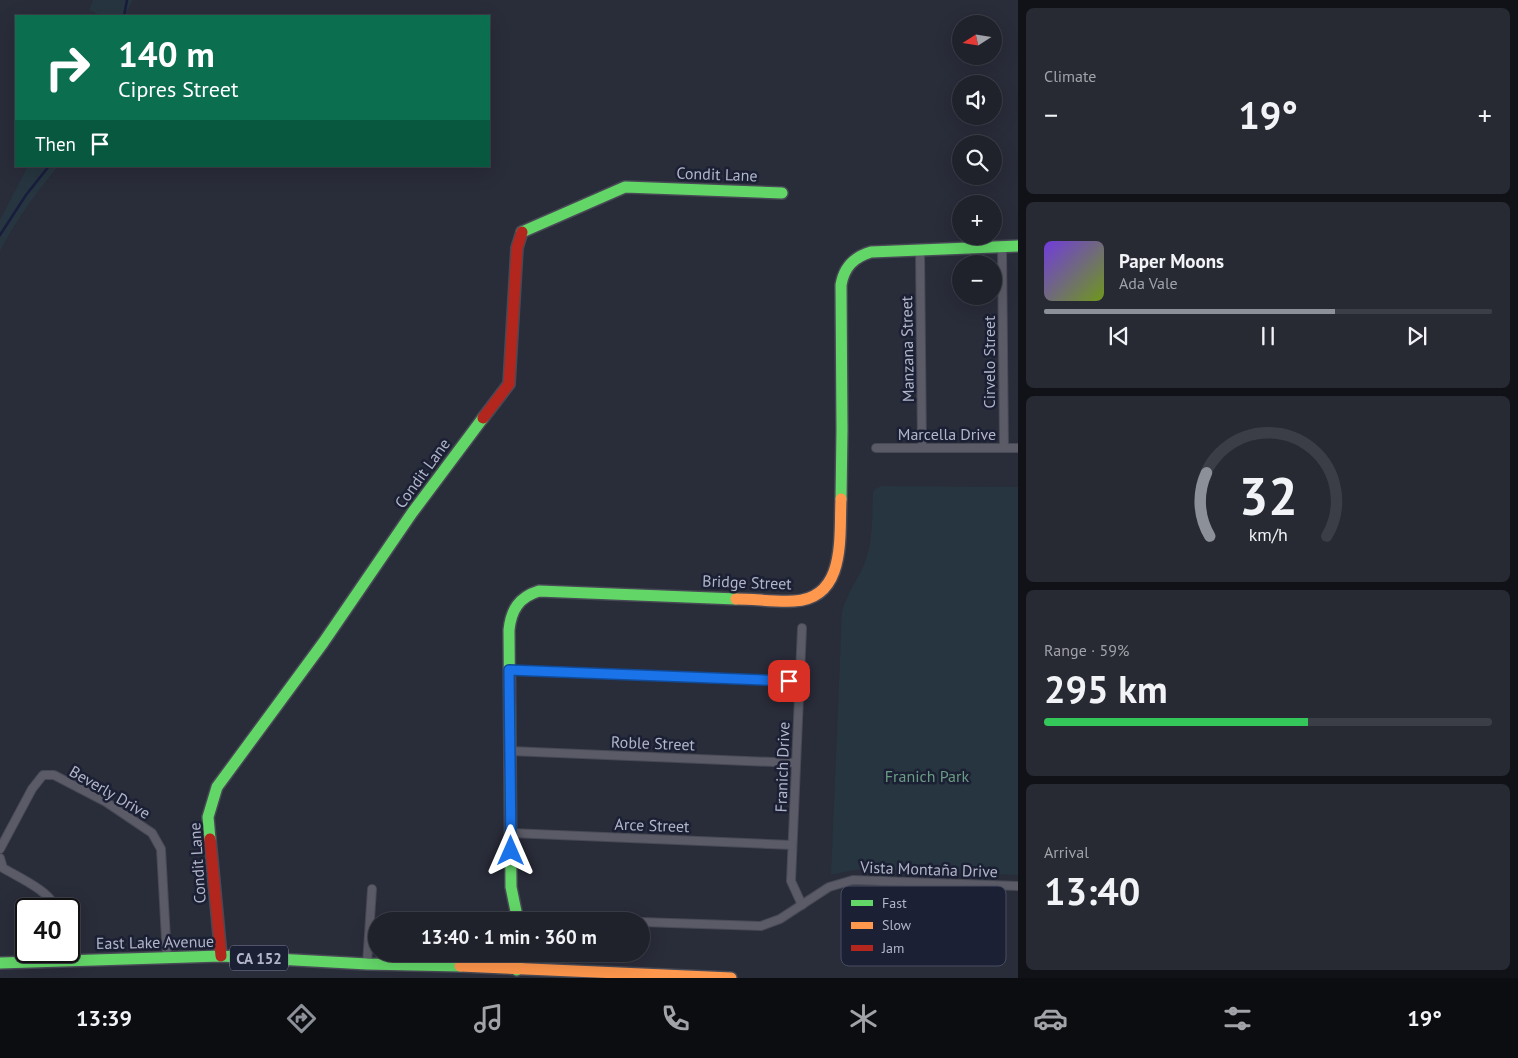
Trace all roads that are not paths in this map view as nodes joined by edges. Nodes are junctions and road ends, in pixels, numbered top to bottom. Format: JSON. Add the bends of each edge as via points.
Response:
{"nodes":[{"id":1,"x":782,"y":193,"type":"dead end"},
{"id":2,"x":1002,"y":246,"type":"junction"},
{"id":3,"x":1018,"y":246,"type":"edge"},
{"id":4,"x":920,"y":250,"type":"junction"},
{"id":5,"x":876,"y":448,"type":"dead end"},
{"id":6,"x":922,"y":448,"type":"junction"},
{"id":7,"x":1004,"y":448,"type":"junction"},
{"id":8,"x":1018,"y":448,"type":"edge"},
{"id":9,"x":802,"y":628,"type":"dead end"},
{"id":10,"x":509,"y":670,"type":"junction"},
{"id":11,"x":799,"y":681,"type":"junction"},
{"id":12,"x":510,"y":751,"type":"junction"},
{"id":13,"x":796,"y":763,"type":"junction"},
{"id":14,"x":510,"y":833,"type":"junction"},
{"id":15,"x":792,"y":845,"type":"junction"},
{"id":16,"x":0,"y":849,"type":"edge"},
{"id":17,"x":0,"y":858,"type":"edge"},
{"id":18,"x":1018,"y":886,"type":"edge"},
{"id":19,"x":372,"y":889,"type":"dead end"},
{"id":20,"x":51,"y":898,"type":"edge"},
{"id":21,"x":802,"y":905,"type":"junction"},
{"id":22,"x":516,"y":912,"type":"edge"},
{"id":23,"x":650,"y":922,"type":"edge"},
{"id":24,"x":80,"y":956,"type":"edge"},
{"id":25,"x":221,"y":956,"type":"junction"},
{"id":26,"x":167,"y":957,"type":"junction"},
{"id":27,"x":15,"y":961,"type":"edge"},
{"id":28,"x":0,"y":963,"type":"edge"},
{"id":29,"x":367,"y":964,"type":"junction"},
{"id":30,"x":517,"y":974,"type":"edge"},
{"id":31,"x":630,"y":976,"type":"edge"},
{"id":32,"x":731,"y":978,"type":"edge"}],
"edges":[{"from":1,"to":25,"type":"street","name":"Condit Lane","via":[[625,187],[522,231],[517,248],[509,384],[412,513],[323,643],[217,787],[208,817]]},
{"from":2,"to":3,"type":"street","name":"Bridge Street"},
{"from":2,"to":4,"type":"street","name":"Bridge Street"},
{"from":2,"to":7,"type":"street","name":"Cirvelo Street"},
{"from":4,"to":6,"type":"street","name":"Manzana Street"},
{"from":4,"to":10,"type":"street","name":"Bridge Street","via":[[862,255],[849,265],[842,279],[840,513],[837,564],[825,588],[794,601],[534,592],[522,598],[512,612]]},
{"from":5,"to":6,"type":"street","name":"Marcella Drive"},
{"from":6,"to":7,"type":"street","name":"Marcella Drive"},
{"from":7,"to":8,"type":"street","name":"Marcella Drive"},
{"from":9,"to":11,"type":"street","name":"Franich Drive"},
{"from":10,"to":11,"type":"street"},
{"from":10,"to":12,"type":"street","name":"Bridge Street"},
{"from":11,"to":13,"type":"street","name":"Franich Drive"},
{"from":12,"to":13,"type":"street","name":"Roble Street"},
{"from":12,"to":14,"type":"street","name":"Bridge Street"},
{"from":13,"to":15,"type":"street","name":"Franich Drive"},
{"from":14,"to":15,"type":"street","name":"Arce Street"},
{"from":14,"to":22,"type":"street","name":"Bridge Street","via":[[511,887]]},
{"from":15,"to":21,"type":"street","name":"Franich Drive","via":[[791,881]]},
{"from":16,"to":26,"type":"street","name":"Beverly Drive","via":[[43,775],[54,775],[106,802],[152,832],[161,849]]},
{"from":17,"to":20,"type":"street","via":[[3,868]]},
{"from":18,"to":21,"type":"street","name":"Vista Montaña Drive","via":[[853,880],[829,887]]},
{"from":19,"to":29,"type":"street"},
{"from":21,"to":23,"type":"street","name":"Vista Montaña Drive","via":[[761,926]]},
{"from":24,"to":26,"type":"street","name":"East Lake Avenue","number":"CA 152"},
{"from":25,"to":26,"type":"street","name":"East Lake Avenue","number":"CA 152"},
{"from":25,"to":29,"type":"street","name":"East Lake Avenue","number":"CA 152"},
{"from":27,"to":28,"type":"street","name":"East Lake Avenue","number":"CA 152"},
{"from":29,"to":30,"type":"street","name":"East Lake Avenue","number":"CA 152","via":[[433,965]]},
{"from":30,"to":31,"type":"street","name":"East Lake Avenue","number":"CA 152"},
{"from":31,"to":32,"type":"street","name":"East Lake Avenue","number":"CA 152"}]}
